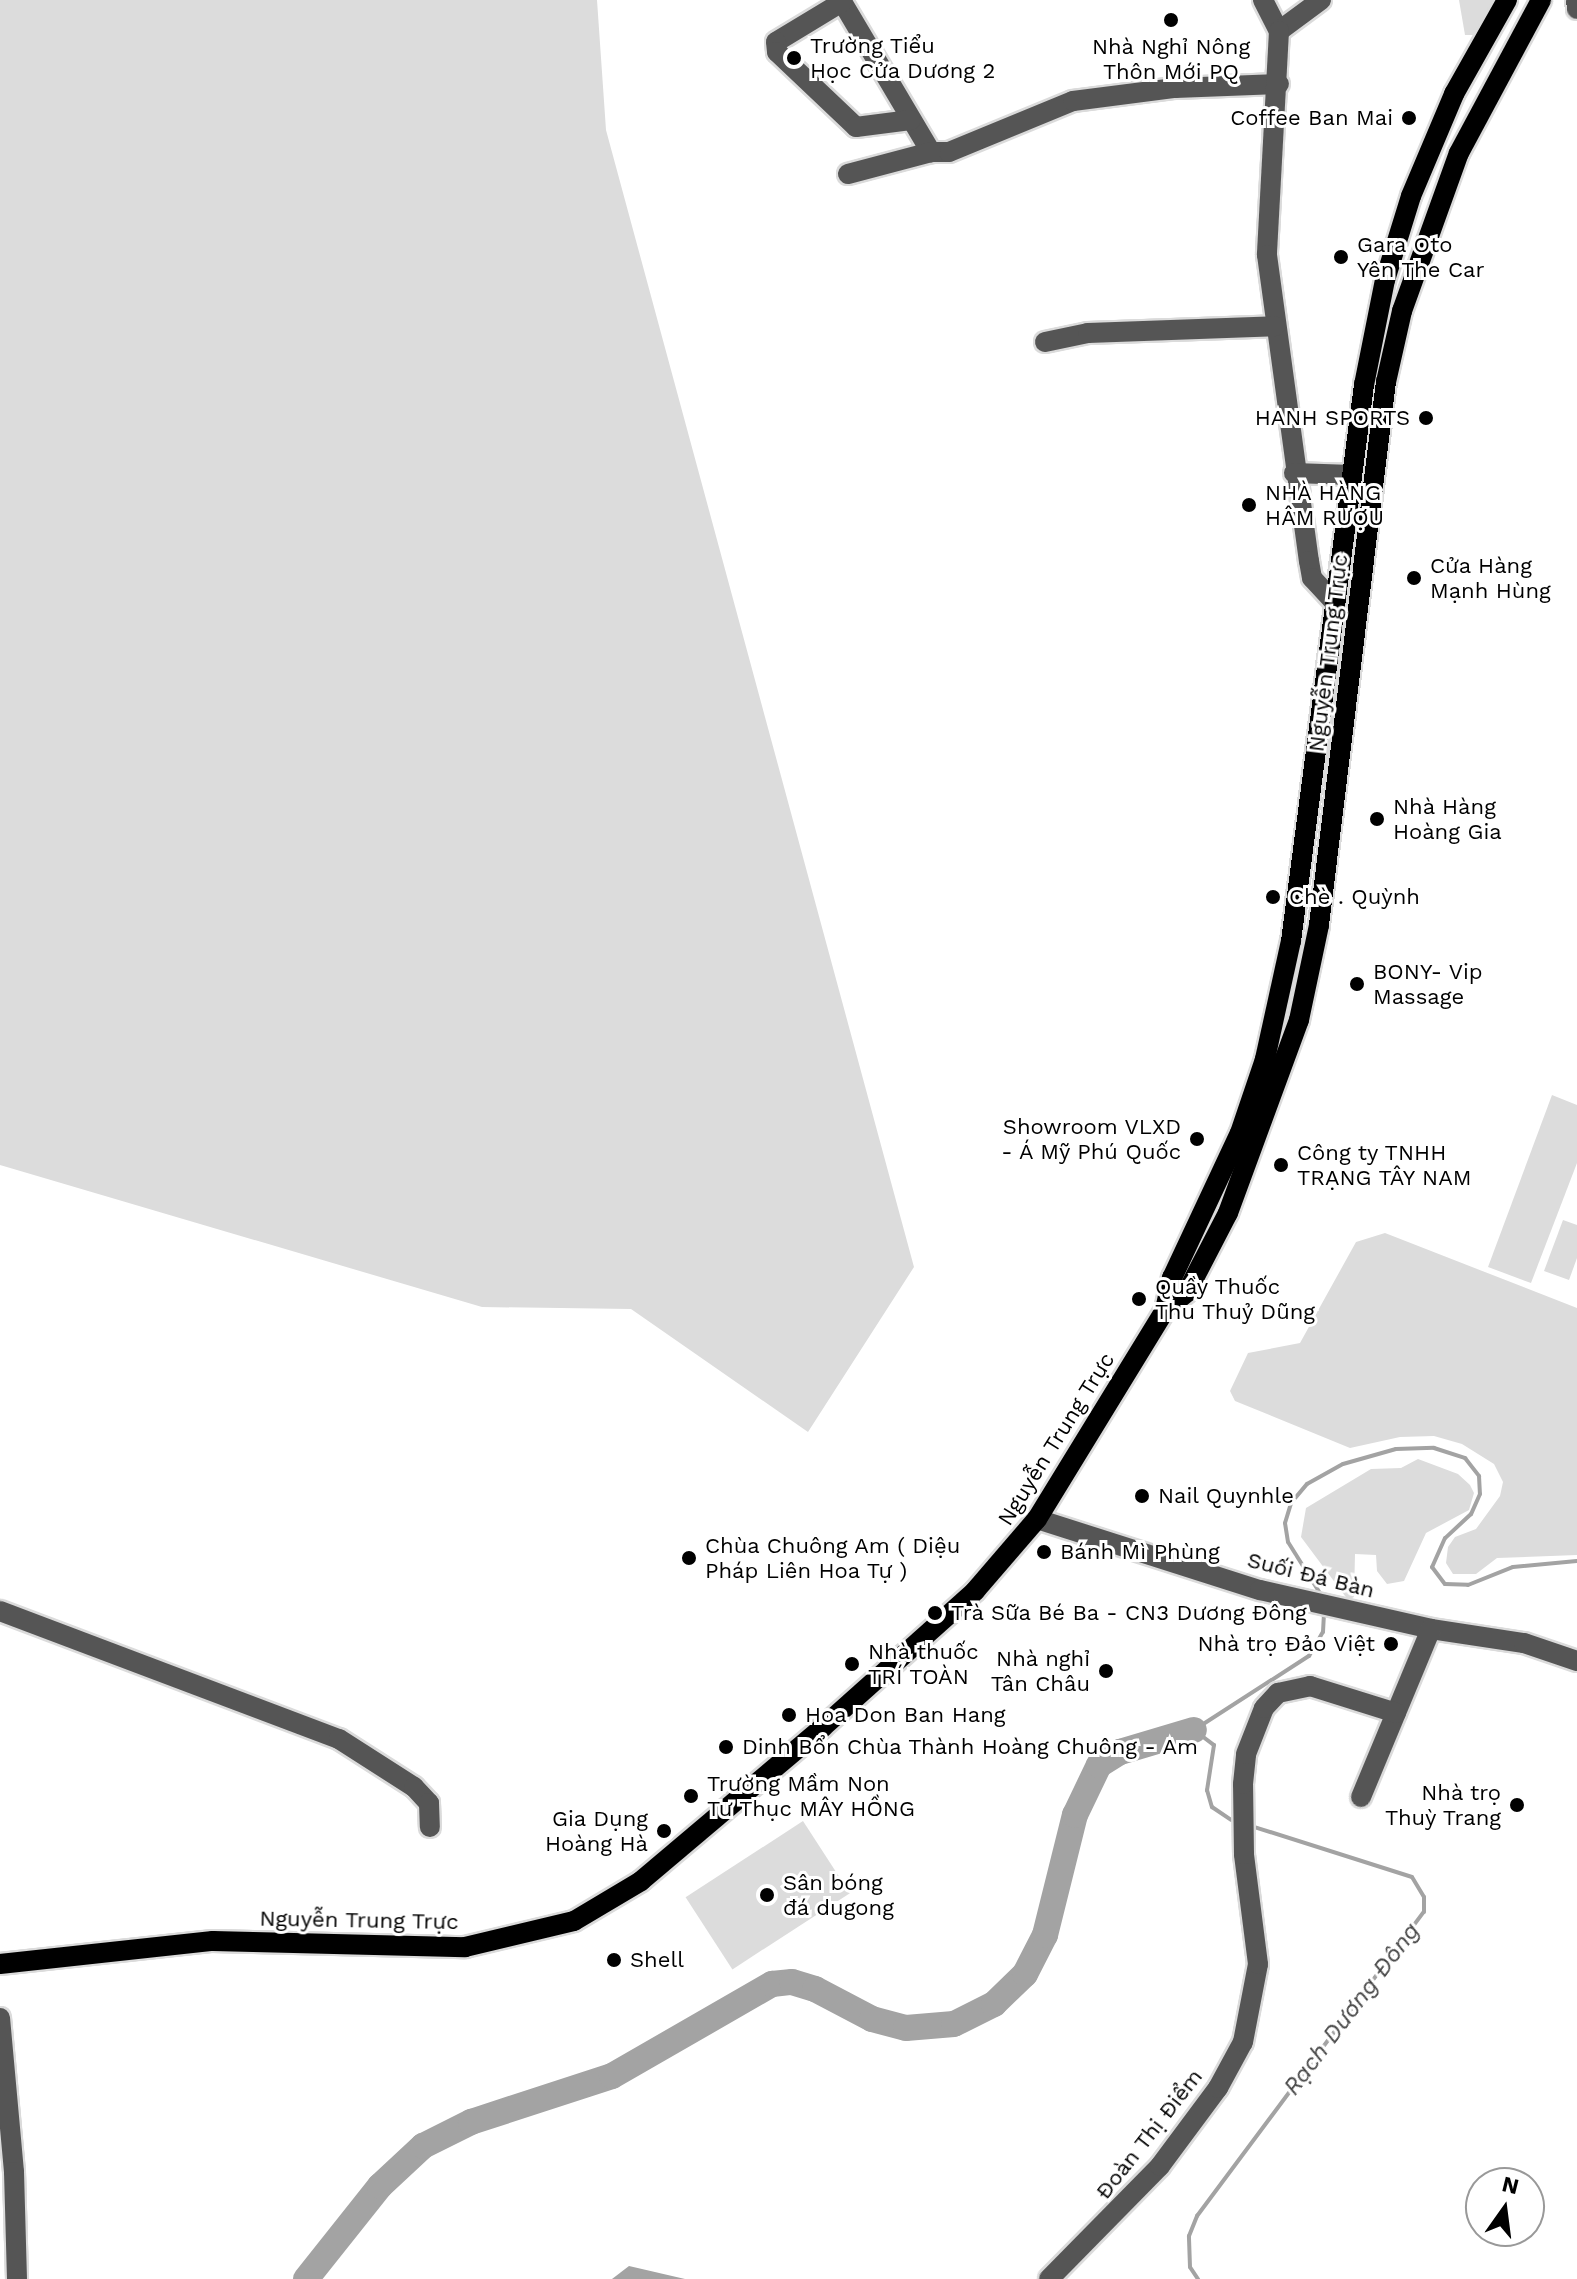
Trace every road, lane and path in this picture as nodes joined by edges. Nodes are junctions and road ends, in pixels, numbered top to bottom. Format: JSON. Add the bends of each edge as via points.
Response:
{"nodes":[{"id":1,"x":1263,"y":0,"type":"edge"},
{"id":2,"x":1321,"y":0,"type":"edge"},
{"id":3,"x":1507,"y":0,"type":"edge"},
{"id":4,"x":1541,"y":0,"type":"edge"},
{"id":5,"x":1576,"y":0,"type":"edge"},
{"id":6,"x":842,"y":1,"type":"edge"},
{"id":7,"x":1577,"y":9,"type":"edge"},
{"id":8,"x":1279,"y":31,"type":"junction"},
{"id":9,"x":1279,"y":84,"type":"junction"},
{"id":10,"x":911,"y":120,"type":"junction"},
{"id":11,"x":931,"y":152,"type":"junction"},
{"id":12,"x":848,"y":174,"type":"dead end"},
{"id":13,"x":1275,"y":326,"type":"junction"},
{"id":14,"x":1045,"y":342,"type":"dead end"},
{"id":15,"x":1294,"y":473,"type":"junction"},
{"id":16,"x":1374,"y":473,"type":"junction"},
{"id":17,"x":1352,"y":475,"type":"junction"},
{"id":18,"x":1335,"y":603,"type":"junction"},
{"id":19,"x":1165,"y":1310,"type":"junction"},
{"id":20,"x":1037,"y":1519,"type":"junction"},
{"id":21,"x":0,"y":1611,"type":"edge"},
{"id":22,"x":1431,"y":1629,"type":"junction"},
{"id":23,"x":1577,"y":1661,"type":"edge"},
{"id":24,"x":1396,"y":1713,"type":"junction"},
{"id":25,"x":1361,"y":1797,"type":"dead end"},
{"id":26,"x":430,"y":1827,"type":"dead end"},
{"id":27,"x":0,"y":1964,"type":"edge"},
{"id":28,"x":0,"y":2018,"type":"edge"},
{"id":29,"x":17,"y":2279,"type":"edge"},
{"id":30,"x":1049,"y":2279,"type":"edge"}],
"edges":[{"from":1,"to":8,"type":"street"},
{"from":2,"to":8,"type":"street"},
{"from":3,"to":17,"type":"main road","name":"Nguyễn Trung Trực","via":[[1454,94],[1411,196],[1385,280]]},
{"from":4,"to":16,"type":"main road","name":"Nguyễn Trung Trực","via":[[1459,153],[1428,229],[1386,382]]},
{"from":5,"to":7,"type":"street"},
{"from":6,"to":10,"type":"street"},
{"from":6,"to":10,"type":"street","via":[[776,42],[777,52],[856,127]]},
{"from":8,"to":9,"type":"street"},
{"from":9,"to":11,"type":"street","via":[[1175,88],[1073,101],[949,152]]},
{"from":9,"to":13,"type":"street","via":[[1267,255]]},
{"from":10,"to":11,"type":"street"},
{"from":11,"to":12,"type":"street"},
{"from":13,"to":14,"type":"street","via":[[1088,333]]},
{"from":13,"to":15,"type":"street"},
{"from":15,"to":17,"type":"street"},
{"from":15,"to":18,"type":"street","via":[[1312,578]]},
{"from":16,"to":17,"type":"main road"},
{"from":16,"to":19,"type":"main road","name":"Nguyễn Trung Trực","via":[[1319,925],[1299,1020],[1228,1213],[1187,1292]]},
{"from":17,"to":18,"type":"main road","name":"Nguyễn Trung Trực"},
{"from":18,"to":19,"type":"main road","name":"Nguyễn Trung Trực","via":[[1291,941],[1273,1026],[1240,1133],[1172,1278]]},
{"from":19,"to":20,"type":"main road","name":"Nguyễn Trung Trực"},
{"from":20,"to":22,"type":"street","name":"Suối Đá Bàn","via":[[1260,1590]]},
{"from":20,"to":27,"type":"main road","name":"Nguyễn Trung Trực","via":[[975,1591],[823,1727],[641,1881],[574,1921],[465,1947],[213,1941]]},
{"from":21,"to":26,"type":"street","via":[[32,1618],[339,1739],[414,1787],[429,1803]]},
{"from":22,"to":23,"type":"street","name":"Suối Đá Bàn","via":[[1524,1643]]},
{"from":22,"to":24,"type":"street"},
{"from":24,"to":25,"type":"street"},
{"from":24,"to":30,"type":"street","name":"Đoàn Thị Điểm","via":[[1310,1686],[1278,1693],[1264,1708],[1246,1754],[1244,1854],[1258,1964],[1243,2042],[1218,2088],[1160,2166]]},
{"from":28,"to":29,"type":"street"}]}
